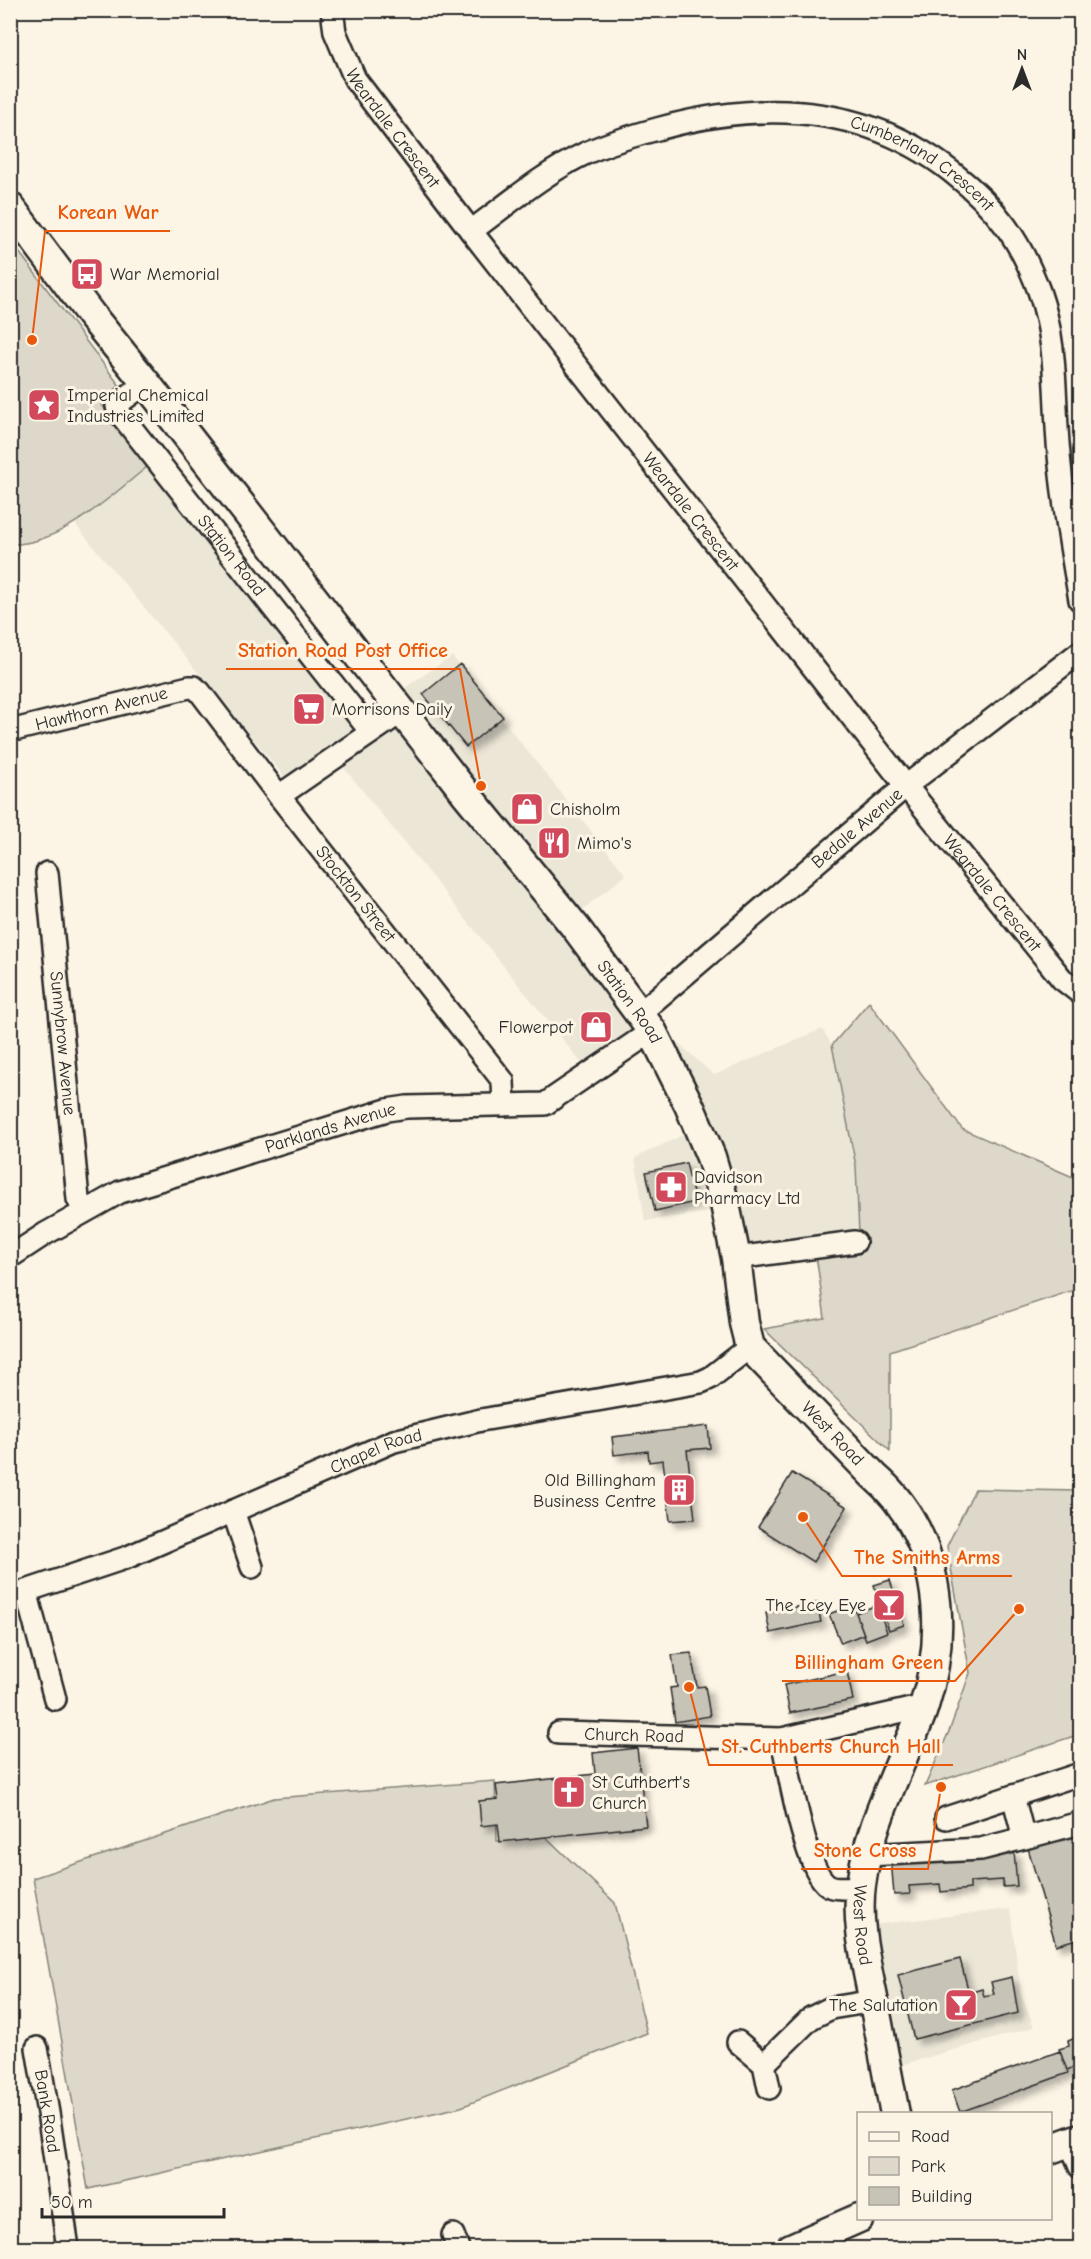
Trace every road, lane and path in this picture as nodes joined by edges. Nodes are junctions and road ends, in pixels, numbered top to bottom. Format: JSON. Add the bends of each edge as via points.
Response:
{"nodes":[{"id":1,"x":332,"y":10,"type":"edge"},
{"id":2,"x":10,"y":207,"type":"edge"},
{"id":3,"x":471,"y":231,"type":"junction"},
{"id":4,"x":146,"y":383,"type":"junction"},
{"id":5,"x":1080,"y":600,"type":"edge"},
{"id":6,"x":1080,"y":652,"type":"edge"},
{"id":7,"x":194,"y":687,"type":"joint"},
{"id":8,"x":401,"y":712,"type":"junction"},
{"id":9,"x":10,"y":731,"type":"edge"},
{"id":10,"x":371,"y":732,"type":"junction"},
{"id":11,"x":906,"y":786,"type":"junction"},
{"id":12,"x":279,"y":796,"type":"junction"},
{"id":13,"x":47,"y":873,"type":"dead end"},
{"id":14,"x":1080,"y":993,"type":"edge"},
{"id":15,"x":646,"y":1022,"type":"junction"},
{"id":16,"x":504,"y":1106,"type":"junction"},
{"id":17,"x":84,"y":1211,"type":"junction"},
{"id":18,"x":855,"y":1242,"type":"dead end"},
{"id":19,"x":10,"y":1257,"type":"edge"},
{"id":20,"x":736,"y":1258,"type":"junction"},
{"id":21,"x":750,"y":1347,"type":"junction"},
{"id":22,"x":233,"y":1510,"type":"junction"},
{"id":23,"x":252,"y":1567,"type":"dead end"},
{"id":24,"x":18,"y":1593,"type":"edge"},
{"id":25,"x":55,"y":1699,"type":"dead end"},
{"id":26,"x":924,"y":1706,"type":"junction"},
{"id":27,"x":559,"y":1733,"type":"dead end"},
{"id":28,"x":782,"y":1739,"type":"junction"},
{"id":29,"x":1080,"y":1774,"type":"edge"},
{"id":30,"x":1013,"y":1796,"type":"junction"},
{"id":31,"x":946,"y":1818,"type":"dead end"},
{"id":32,"x":1080,"y":1823,"type":"edge"},
{"id":33,"x":1024,"y":1838,"type":"junction"},
{"id":34,"x":867,"y":1855,"type":"junction"},
{"id":35,"x":860,"y":1887,"type":"junction"},
{"id":36,"x":874,"y":2001,"type":"junction"},
{"id":37,"x":738,"y":2042,"type":"dead end"},
{"id":38,"x":37,"y":2048,"type":"dead end"},
{"id":39,"x":764,"y":2064,"type":"junction"},
{"id":40,"x":769,"y":2088,"type":"dead end"},
{"id":41,"x":895,"y":2112,"type":"edge"},
{"id":42,"x":857,"y":2219,"type":"edge"},
{"id":43,"x":68,"y":2248,"type":"edge"},
{"id":44,"x":791,"y":2248,"type":"edge"}],
"edges":[{"from":1,"to":3,"type":"street","name":"Weardale Crescent","via":[[336,32],[355,79]]},
{"from":2,"to":4,"type":"street","name":"Station Road"},
{"from":3,"to":5,"type":"street","name":"Cumberland Crescent","via":[[553,171],[585,154],[620,139],[692,119],[729,113],[794,111],[856,123],[909,143],[938,161],[996,212],[1018,243],[1039,290],[1053,343],[1062,490]]},
{"from":3,"to":11,"type":"street","name":"Weardale Crescent"},
{"from":4,"to":8,"type":"street","name":"Station Road"},
{"from":4,"to":10,"type":"street","name":"Station Road","via":[[120,402],[118,411]]},
{"from":6,"to":11,"type":"street","name":"Bedale Avenue"},
{"from":7,"to":9,"type":"street","name":"Hawthorn Avenue"},
{"from":7,"to":12,"type":"street","name":"Stockton Street"},
{"from":8,"to":10,"type":"street"},
{"from":8,"to":15,"type":"street","name":"Station Road","via":[[576,928]]},
{"from":10,"to":12,"type":"street"},
{"from":11,"to":14,"type":"street","name":"Weardale Crescent","via":[[1062,979]]},
{"from":11,"to":15,"type":"street","name":"Bedale Avenue"},
{"from":12,"to":16,"type":"street","name":"Stockton Street","via":[[503,1081]]},
{"from":13,"to":17,"type":"street","name":"Sunnybrow Avenue","via":[[78,1199]]},
{"from":15,"to":16,"type":"street","name":"Parklands Avenue","via":[[545,1104]]},
{"from":15,"to":20,"type":"street","name":"Station Road","via":[[681,1087],[711,1157]]},
{"from":16,"to":17,"type":"street","name":"Parklands Avenue","via":[[387,1110],[120,1192]]},
{"from":17,"to":19,"type":"street","name":"Parklands Avenue"},
{"from":18,"to":20,"type":"street"},
{"from":20,"to":21,"type":"street","name":"Station Road"},
{"from":21,"to":22,"type":"street","name":"Chapel Road","via":[[700,1382],[481,1420],[394,1441]]},
{"from":21,"to":26,"type":"street","name":"West Road","via":[[889,1489],[910,1516],[929,1559],[935,1586],[935,1656]]},
{"from":22,"to":23,"type":"street"},
{"from":22,"to":24,"type":"street","name":"Chapel Road","via":[[128,1557]]},
{"from":24,"to":25,"type":"street"},
{"from":26,"to":28,"type":"street","name":"Church Road"},
{"from":26,"to":34,"type":"street","name":"West Road"},
{"from":27,"to":28,"type":"street","name":"Church Road"},
{"from":28,"to":35,"type":"street","via":[[808,1854],[821,1879],[829,1886]]},
{"from":29,"to":30,"type":"street"},
{"from":30,"to":31,"type":"street"},
{"from":30,"to":33,"type":"street"},
{"from":32,"to":33,"type":"street"},
{"from":33,"to":34,"type":"street","via":[[981,1849]]},
{"from":34,"to":35,"type":"street","name":"West Road"},
{"from":35,"to":36,"type":"street","name":"West Road","via":[[861,1933]]},
{"from":36,"to":39,"type":"street","via":[[831,2008],[811,2018]]},
{"from":36,"to":41,"type":"street","name":"West Road"},
{"from":37,"to":39,"type":"street"},
{"from":38,"to":43,"type":"street","name":"Bank Road"},
{"from":39,"to":40,"type":"street"},
{"from":42,"to":44,"type":"street"}]}
